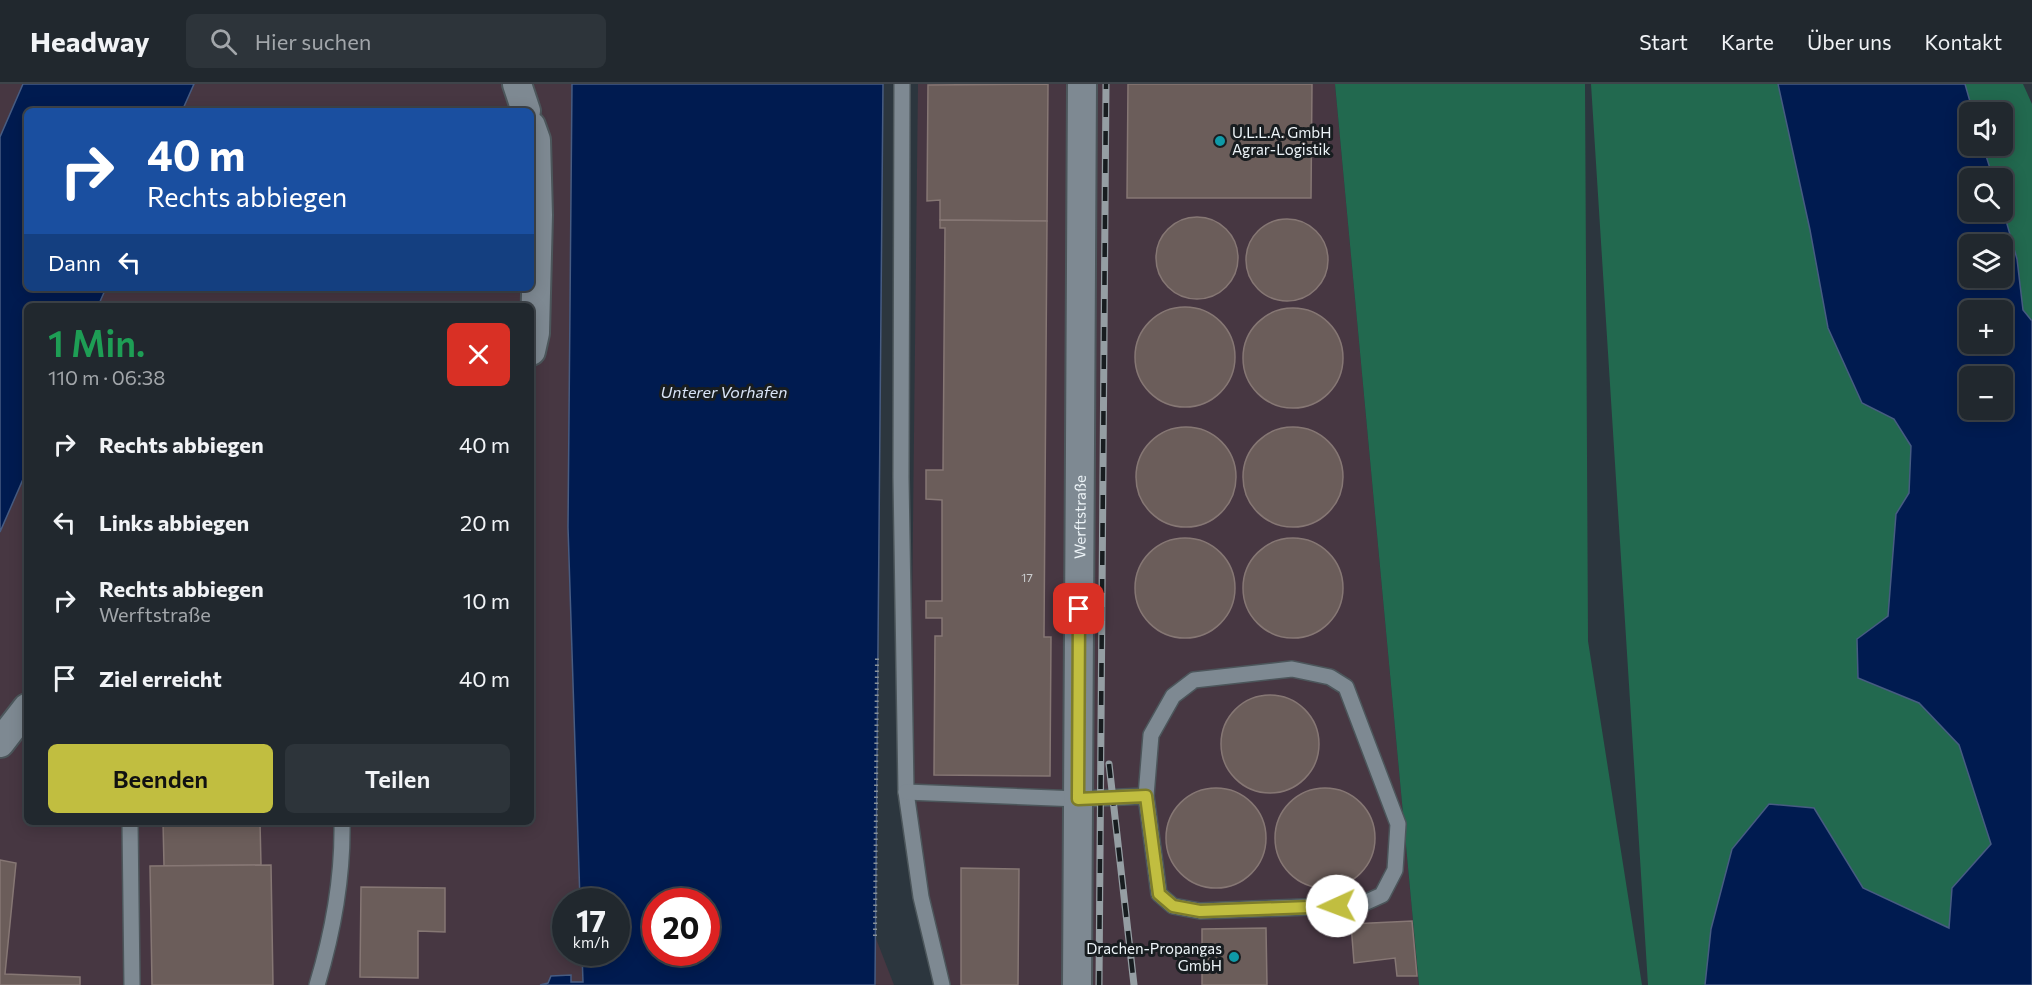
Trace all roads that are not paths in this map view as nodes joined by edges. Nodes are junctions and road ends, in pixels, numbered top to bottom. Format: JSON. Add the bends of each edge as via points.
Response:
{"nodes":[{"id":1,"x":517,"y":84,"type":"edge"},
{"id":2,"x":902,"y":84,"type":"edge"},
{"id":3,"x":1082,"y":84,"type":"edge"},
{"id":4,"x":525,"y":108,"type":"edge"},
{"id":5,"x":534,"y":134,"type":"edge"},
{"id":6,"x":534,"y":340,"type":"edge"},
{"id":7,"x":24,"y":712,"type":"edge"},
{"id":8,"x":0,"y":743,"type":"edge"},
{"id":9,"x":906,"y":792,"type":"junction"},
{"id":10,"x":1146,"y":796,"type":"junction"},
{"id":11,"x":1078,"y":799,"type":"junction"},
{"id":12,"x":130,"y":825,"type":"edge"},
{"id":13,"x":342,"y":825,"type":"edge"},
{"id":14,"x":132,"y":985,"type":"edge"},
{"id":15,"x":317,"y":985,"type":"edge"},
{"id":16,"x":942,"y":985,"type":"edge"},
{"id":17,"x":1077,"y":985,"type":"edge"}],
"edges":[{"from":1,"to":4,"type":"street"},
{"from":2,"to":9,"type":"lane","via":[[901,478]]},
{"from":3,"to":11,"type":"street","name":"Werftstraße"},
{"from":5,"to":6,"type":"street","via":[[538,215]]},
{"from":7,"to":8,"type":"street"},
{"from":9,"to":11,"type":"lane"},
{"from":9,"to":16,"type":"lane","via":[[921,897]]},
{"from":10,"to":10,"type":"lane","via":[[1159,894],[1173,906],[1200,911],[1360,905],[1382,895],[1395,870],[1398,824],[1346,687],[1330,677],[1292,669],[1194,680],[1173,696],[1151,735]]},
{"from":10,"to":11,"type":"lane"},
{"from":11,"to":17,"type":"street","name":"Werftstraße"},
{"from":12,"to":14,"type":"lane"},
{"from":13,"to":15,"type":"lane","via":[[342,859],[329,944]]}]}
